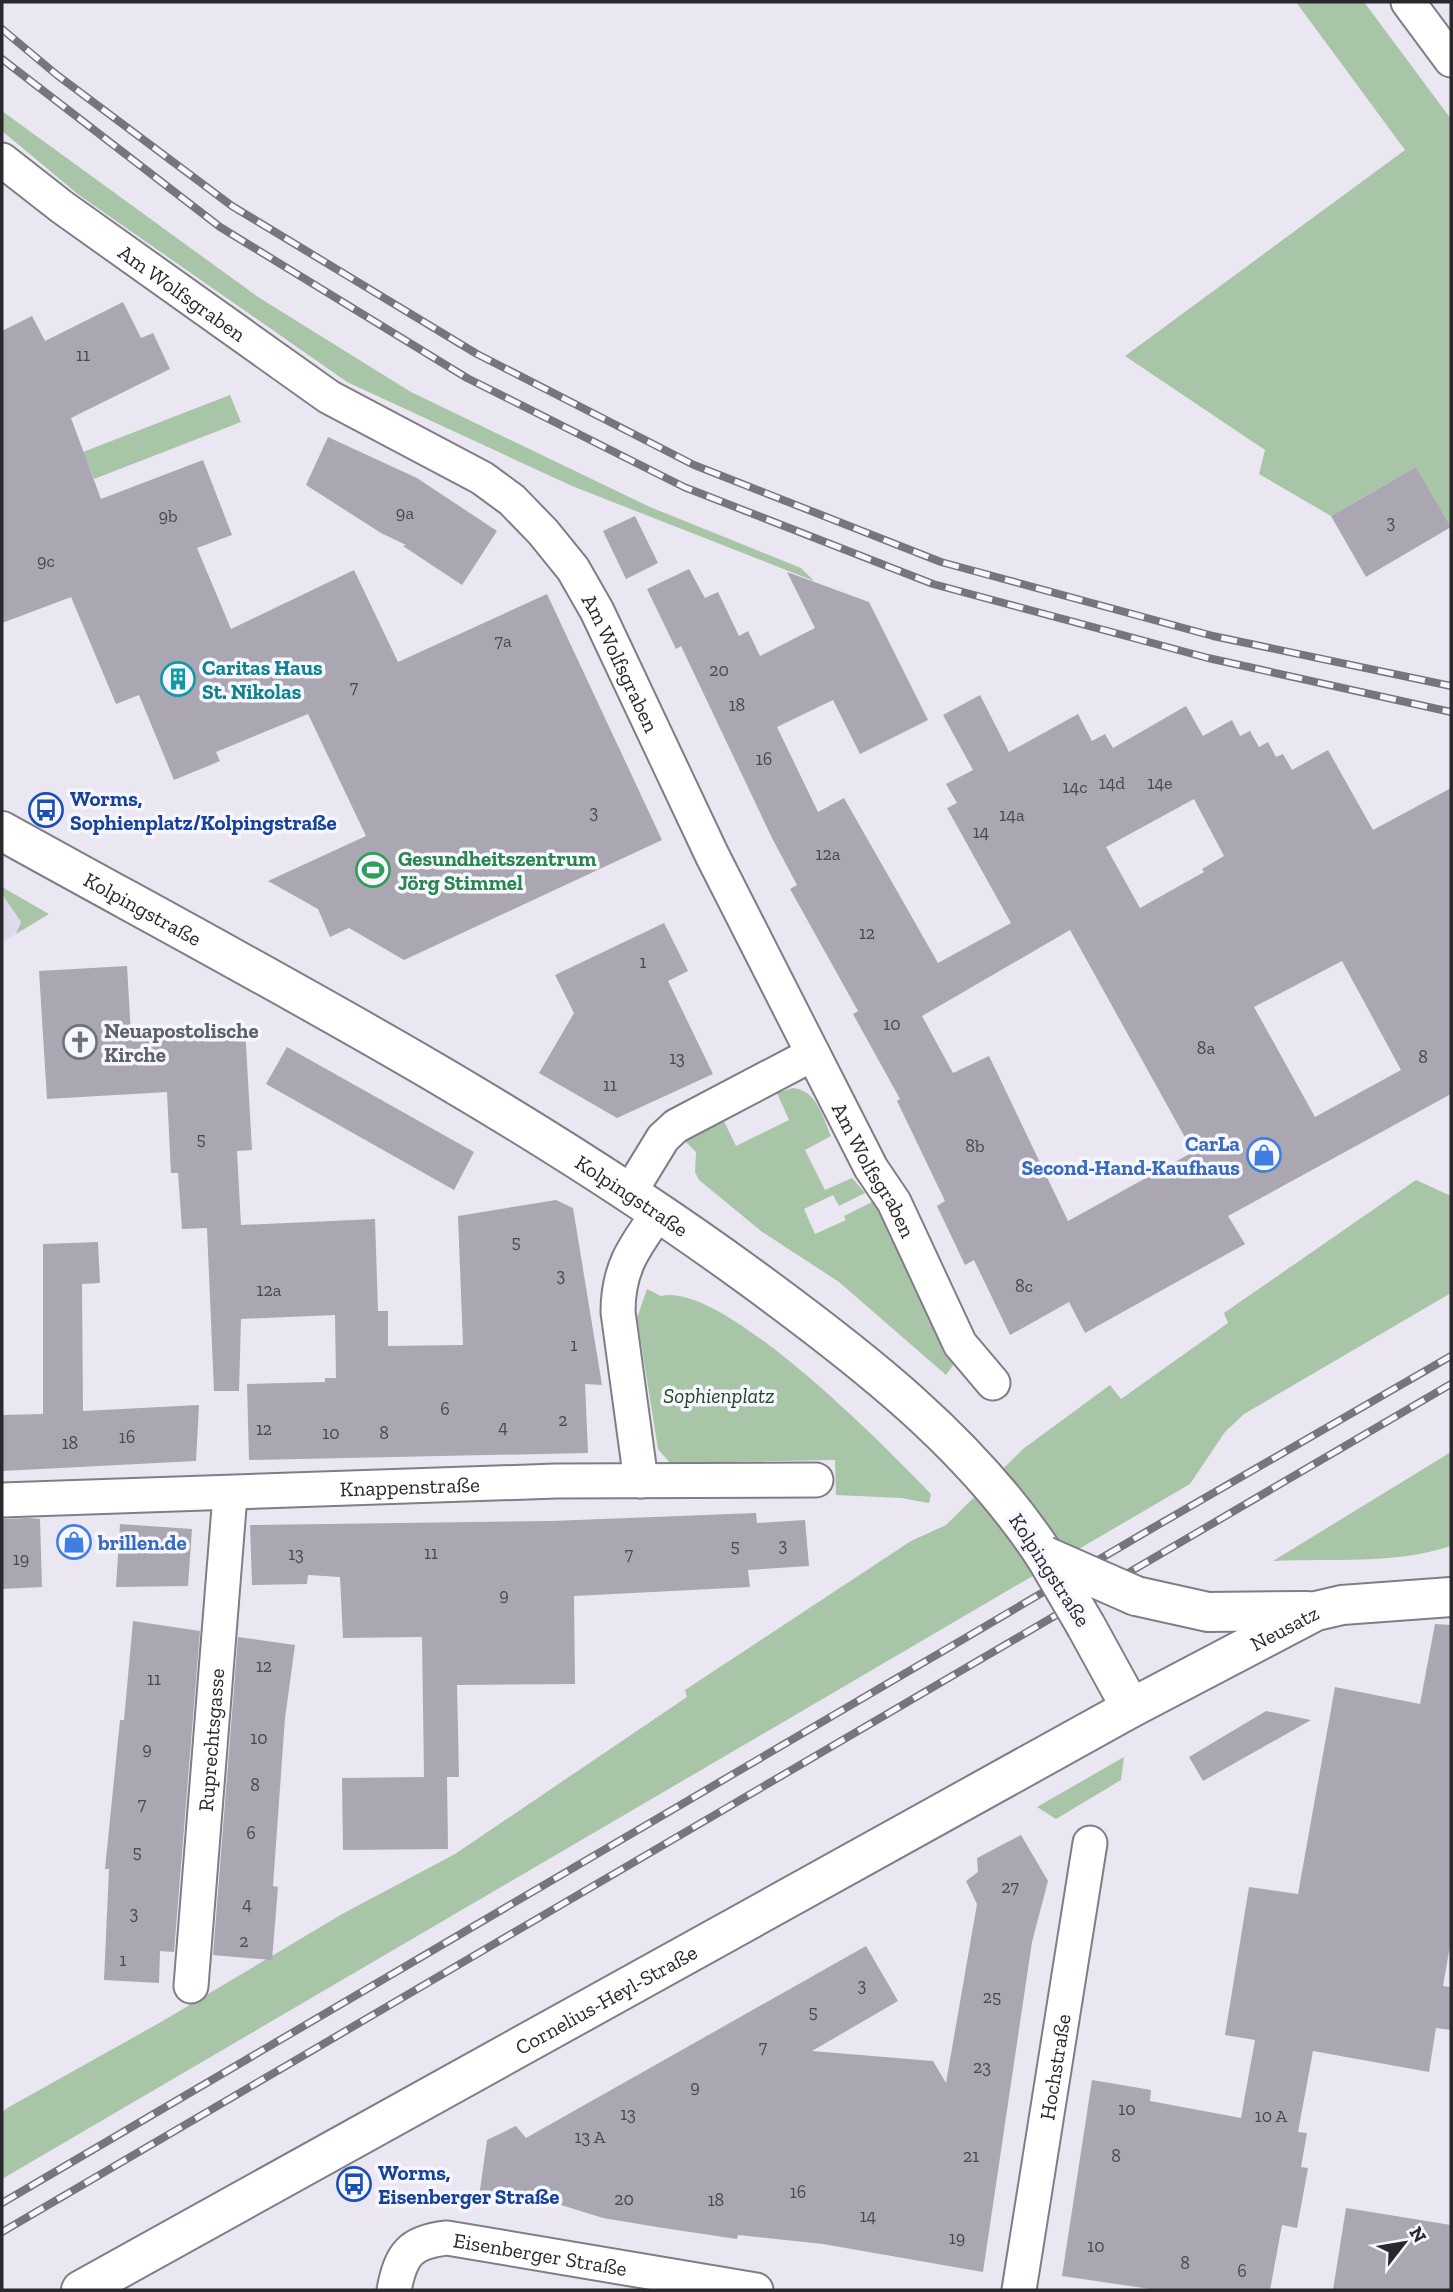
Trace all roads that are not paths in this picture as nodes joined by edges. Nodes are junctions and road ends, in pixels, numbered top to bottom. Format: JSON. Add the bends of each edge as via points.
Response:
{"nodes":[{"id":1,"x":1408,"y":2,"type":"edge"},
{"id":2,"x":1451,"y":60,"type":"edge"},
{"id":3,"x":2,"y":160,"type":"edge"},
{"id":4,"x":2,"y":831,"type":"edge"},
{"id":5,"x":813,"y":1054,"type":"junction"},
{"id":6,"x":645,"y":1202,"type":"junction"},
{"id":7,"x":993,"y":1383,"type":"dead end"},
{"id":8,"x":816,"y":1480,"type":"dead end"},
{"id":9,"x":641,"y":1481,"type":"junction"},
{"id":10,"x":230,"y":1495,"type":"junction"},
{"id":11,"x":2,"y":1500,"type":"edge"},
{"id":12,"x":1045,"y":1556,"type":"junction"},
{"id":13,"x":1451,"y":1597,"type":"edge"},
{"id":14,"x":1317,"y":1611,"type":"junction"},
{"id":15,"x":1131,"y":1708,"type":"junction"},
{"id":16,"x":1090,"y":1843,"type":"dead end"},
{"id":17,"x":191,"y":1986,"type":"dead end"},
{"id":18,"x":81,"y":2290,"type":"edge"},
{"id":19,"x":394,"y":2290,"type":"edge"},
{"id":20,"x":756,"y":2290,"type":"edge"},
{"id":21,"x":1020,"y":2290,"type":"edge"}],
"edges":[{"from":1,"to":2,"type":"street"},
{"from":3,"to":5,"type":"street","name":"Am Wolfsgraben","via":[[329,397],[482,478],[543,532],[573,569],[597,611],[712,855]]},
{"from":4,"to":6,"type":"main road","name":"Kolpingstraße","via":[[510,1115]]},
{"from":5,"to":6,"type":"street","via":[[676,1126],[663,1138]]},
{"from":5,"to":7,"type":"street","name":"Am Wolfsgraben","via":[[871,1168],[894,1202],[960,1343]]},
{"from":6,"to":9,"type":"street","via":[[618,1287]]},
{"from":6,"to":12,"type":"main road","name":"Kolpingstraße","via":[[835,1338],[893,1388],[992,1487]]},
{"from":8,"to":9,"type":"street","name":"Knappenstraße"},
{"from":9,"to":10,"type":"street","name":"Knappenstraße"},
{"from":10,"to":11,"type":"street","name":"Knappenstraße"},
{"from":10,"to":17,"type":"street","name":"Ruprechtsgasse"},
{"from":12,"to":14,"type":"main road","bridge":true,"via":[[1136,1597],[1209,1612]]},
{"from":12,"to":15,"type":"main road","name":"Kolpingstraße","bridge":true},
{"from":13,"to":14,"type":"main road","name":"Neusatz"},
{"from":14,"to":15,"type":"main road","name":"Neusatz"},
{"from":15,"to":18,"type":"main road","name":"Cornelius-Heyl-Straße"},
{"from":16,"to":21,"type":"street","name":"Hochstraße"},
{"from":19,"to":20,"type":"street","name":"Eisenberger Straße","via":[[408,2250],[424,2240],[447,2238]]}]}
